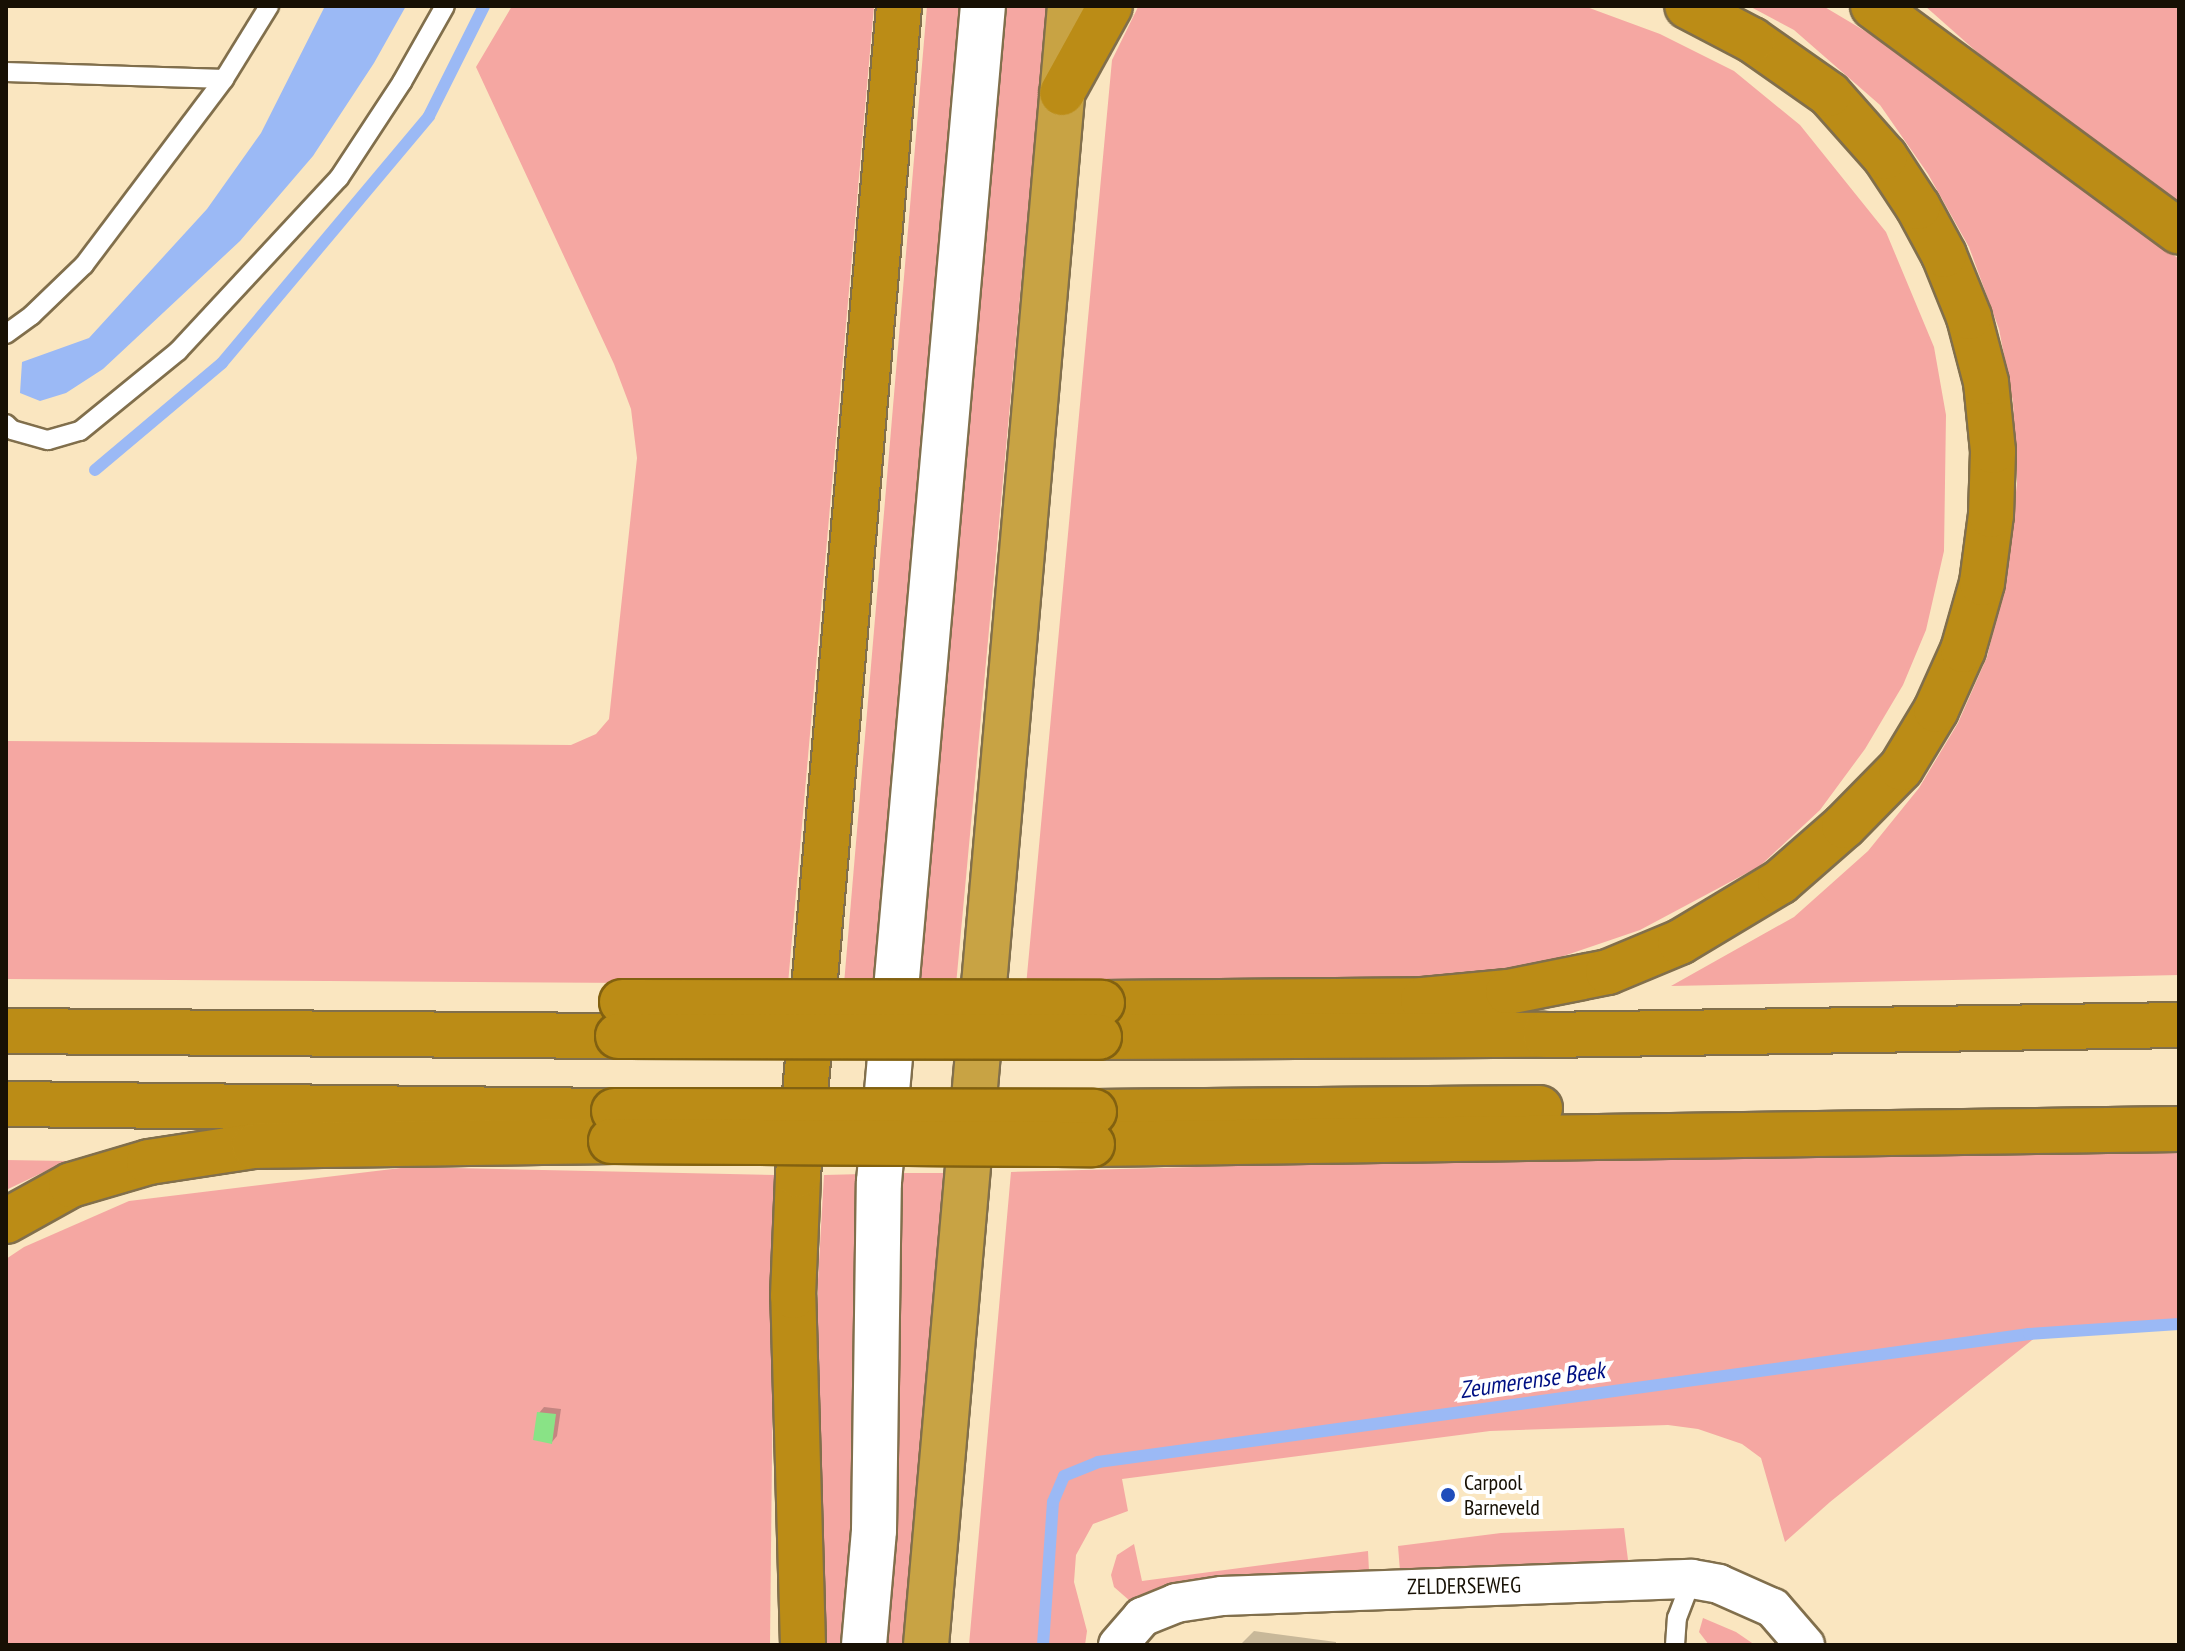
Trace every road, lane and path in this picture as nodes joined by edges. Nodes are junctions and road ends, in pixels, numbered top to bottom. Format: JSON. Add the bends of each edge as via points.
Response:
{"nodes":[{"id":1,"x":269,"y":6,"type":"edge"},
{"id":2,"x":445,"y":6,"type":"edge"},
{"id":3,"x":899,"y":6,"type":"edge"},
{"id":4,"x":983,"y":6,"type":"edge"},
{"id":5,"x":1070,"y":6,"type":"edge"},
{"id":6,"x":1110,"y":6,"type":"edge"},
{"id":7,"x":1687,"y":6,"type":"edge"},
{"id":8,"x":1873,"y":6,"type":"edge"},
{"id":9,"x":6,"y":72,"type":"edge"},
{"id":10,"x":224,"y":79,"type":"junction"},
{"id":11,"x":1062,"y":93,"type":"junction"},
{"id":12,"x":2179,"y":232,"type":"edge"},
{"id":13,"x":6,"y":334,"type":"edge"},
{"id":14,"x":6,"y":424,"type":"edge"},
{"id":15,"x":1100,"y":1020,"type":"junction"},
{"id":16,"x":2179,"y":1025,"type":"edge"},
{"id":17,"x":6,"y":1031,"type":"edge"},
{"id":18,"x":2179,"y":1099,"type":"edge"},
{"id":19,"x":6,"y":1104,"type":"edge"},
{"id":20,"x":612,"y":1126,"type":"junction"},
{"id":21,"x":1093,"y":1128,"type":"junction"},
{"id":22,"x":2179,"y":1129,"type":"edge"},
{"id":23,"x":6,"y":1221,"type":"edge"},
{"id":24,"x":1692,"y":1579,"type":"junction"},
{"id":25,"x":803,"y":1645,"type":"edge"},
{"id":26,"x":864,"y":1645,"type":"edge"},
{"id":27,"x":926,"y":1645,"type":"edge"},
{"id":28,"x":1118,"y":1645,"type":"edge"},
{"id":29,"x":1675,"y":1645,"type":"edge"},
{"id":30,"x":1805,"y":1645,"type":"edge"}],
"edges":[{"from":1,"to":10,"type":"lane"},
{"from":2,"to":14,"type":"lane","via":[[339,178],[178,351],[80,431],[48,440]]},
{"from":3,"to":25,"type":"highway","via":[[798,1175],[793,1296]]},
{"from":4,"to":26,"type":"main road","via":[[879,1182],[874,1530]]},
{"from":5,"to":11,"type":"highway"},
{"from":6,"to":11,"type":"highway"},
{"from":7,"to":15,"type":"highway","via":[[1752,40],[1829,94],[1885,157],[1918,207],[1969,317],[1986,382],[1993,451],[1991,515],[1979,597],[1936,710],[1901,768],[1780,882],[1715,923],[1608,972],[1508,992]]},
{"from":8,"to":12,"type":"highway"},
{"from":9,"to":10,"type":"lane"},
{"from":10,"to":13,"type":"lane","via":[[84,265]]},
{"from":11,"to":27,"type":"highway"},
{"from":15,"to":16,"type":"highway","via":[[1529,1035]]},
{"from":15,"to":17,"type":"highway","bridge":true,"via":[[620,1019],[565,1035]]},
{"from":18,"to":21,"type":"highway"},
{"from":19,"to":20,"type":"highway"},
{"from":20,"to":21,"type":"highway","bridge":true},
{"from":20,"to":23,"type":"highway","via":[[254,1146],[149,1162],[71,1185]]},
{"from":21,"to":22,"type":"highway"},
{"from":24,"to":28,"type":"street","name":"ZELDERSEWEG","via":[[1222,1596],[1176,1603],[1142,1617]]},
{"from":24,"to":29,"type":"lane","via":[[1677,1618]]},
{"from":24,"to":30,"type":"street","name":"ZELDERSEWEG","via":[[1719,1584],[1773,1608]]}]}
